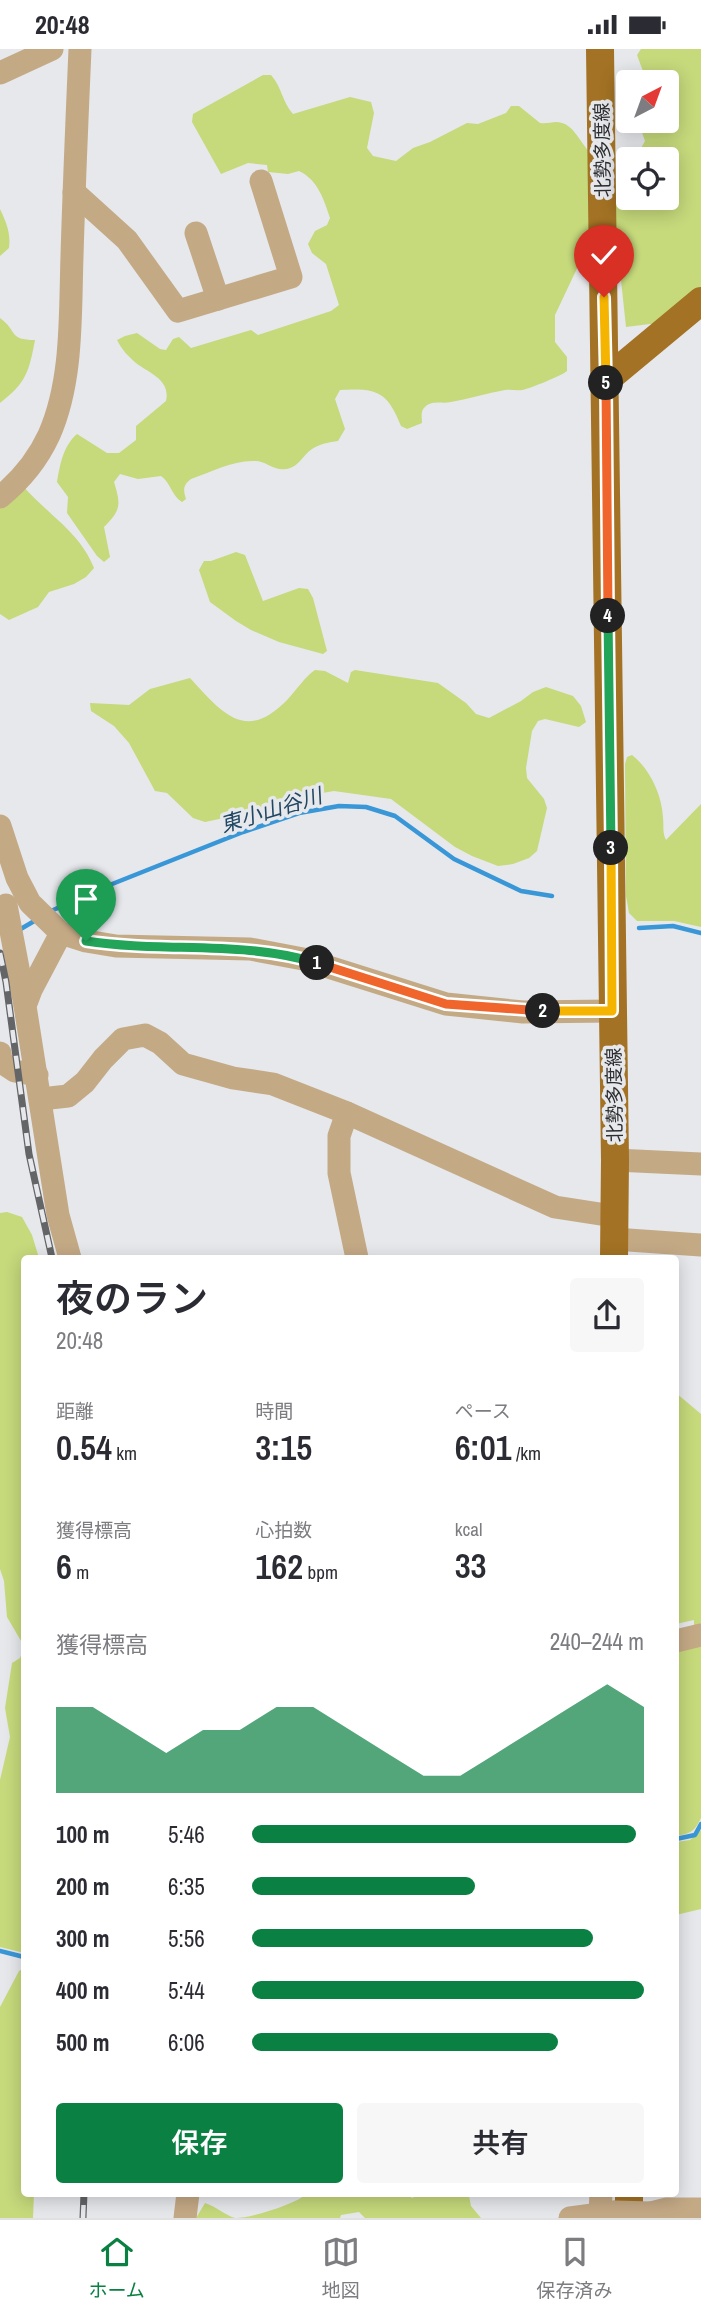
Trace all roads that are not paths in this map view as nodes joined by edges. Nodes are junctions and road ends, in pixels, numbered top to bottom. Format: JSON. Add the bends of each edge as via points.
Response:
{"nodes":[{"id":1,"x":80,"y":49,"type":"edge"},
{"id":2,"x":600,"y":49,"type":"edge"},
{"id":3,"x":40,"y":52,"type":"edge"},
{"id":4,"x":0,"y":73,"type":"edge"},
{"id":5,"x":261,"y":181,"type":"dead end"},
{"id":6,"x":74,"y":192,"type":"junction"},
{"id":7,"x":196,"y":233,"type":"dead end"},
{"id":8,"x":218,"y":299,"type":"junction"},
{"id":9,"x":701,"y":301,"type":"edge"},
{"id":10,"x":606,"y":380,"type":"junction"},
{"id":11,"x":0,"y":497,"type":"edge"},
{"id":12,"x":0,"y":826,"type":"edge"},
{"id":13,"x":10,"y":923,"type":"dead end"},
{"id":14,"x":55,"y":928,"type":"junction"},
{"id":15,"x":25,"y":1006,"type":"junction"},
{"id":16,"x":612,"y":1011,"type":"junction"},
{"id":17,"x":0,"y":1053,"type":"edge"},
{"id":18,"x":37,"y":1075,"type":"junction"},
{"id":19,"x":41,"y":1099,"type":"junction"},
{"id":20,"x":346,"y":1112,"type":"junction"},
{"id":21,"x":615,"y":1160,"type":"junction"},
{"id":22,"x":701,"y":1164,"type":"edge"},
{"id":23,"x":614,"y":1238,"type":"edge"},
{"id":24,"x":701,"y":1245,"type":"edge"},
{"id":25,"x":69,"y":1255,"type":"edge"},
{"id":26,"x":356,"y":1255,"type":"edge"},
{"id":27,"x":701,"y":1635,"type":"edge"},
{"id":28,"x":679,"y":1640,"type":"edge"},
{"id":29,"x":187,"y":2197,"type":"edge"},
{"id":30,"x":632,"y":2206,"type":"edge"},
{"id":31,"x":701,"y":2209,"type":"edge"},
{"id":32,"x":185,"y":2218,"type":"edge"},
{"id":33,"x":570,"y":2218,"type":"edge"}],
"edges":[{"from":1,"to":6,"type":"street"},
{"from":2,"to":10,"type":"main road","name":"北勢多度線"},
{"from":3,"to":4,"type":"street"},
{"from":5,"to":8,"type":"street","via":[[291,277]]},
{"from":6,"to":8,"type":"street","via":[[127,240],[178,311]]},
{"from":6,"to":11,"type":"street","via":[[69,326],[58,406],[37,458]]},
{"from":7,"to":8,"type":"street"},
{"from":9,"to":10,"type":"main road"},
{"from":10,"to":16,"type":"main road","name":"北勢多度線"},
{"from":12,"to":14,"type":"street","via":[[30,903]]},
{"from":13,"to":15,"type":"street"},
{"from":14,"to":15,"type":"street"},
{"from":14,"to":16,"type":"street","via":[[86,941],[116,946],[250,949],[303,959],[446,1004],[523,1011]]},
{"from":15,"to":18,"type":"street"},
{"from":16,"to":21,"type":"main road","name":"北勢多度線"},
{"from":17,"to":18,"type":"street","via":[[1,1062],[15,1072]]},
{"from":18,"to":19,"type":"street"},
{"from":19,"to":20,"type":"street","via":[[68,1096],[123,1039],[145,1035],[183,1064],[233,1079],[273,1084]]},
{"from":19,"to":25,"type":"street","via":[[58,1215]]},
{"from":20,"to":23,"type":"street"},
{"from":20,"to":26,"type":"street","via":[[338,1136],[339,1174]]},
{"from":21,"to":22,"type":"street"},
{"from":21,"to":23,"type":"main road","name":"北勢多度線"},
{"from":23,"to":24,"type":"street"},
{"from":27,"to":28,"type":"street"},
{"from":29,"to":32,"type":"street"},
{"from":30,"to":31,"type":"street"},
{"from":30,"to":33,"type":"street"}]}
